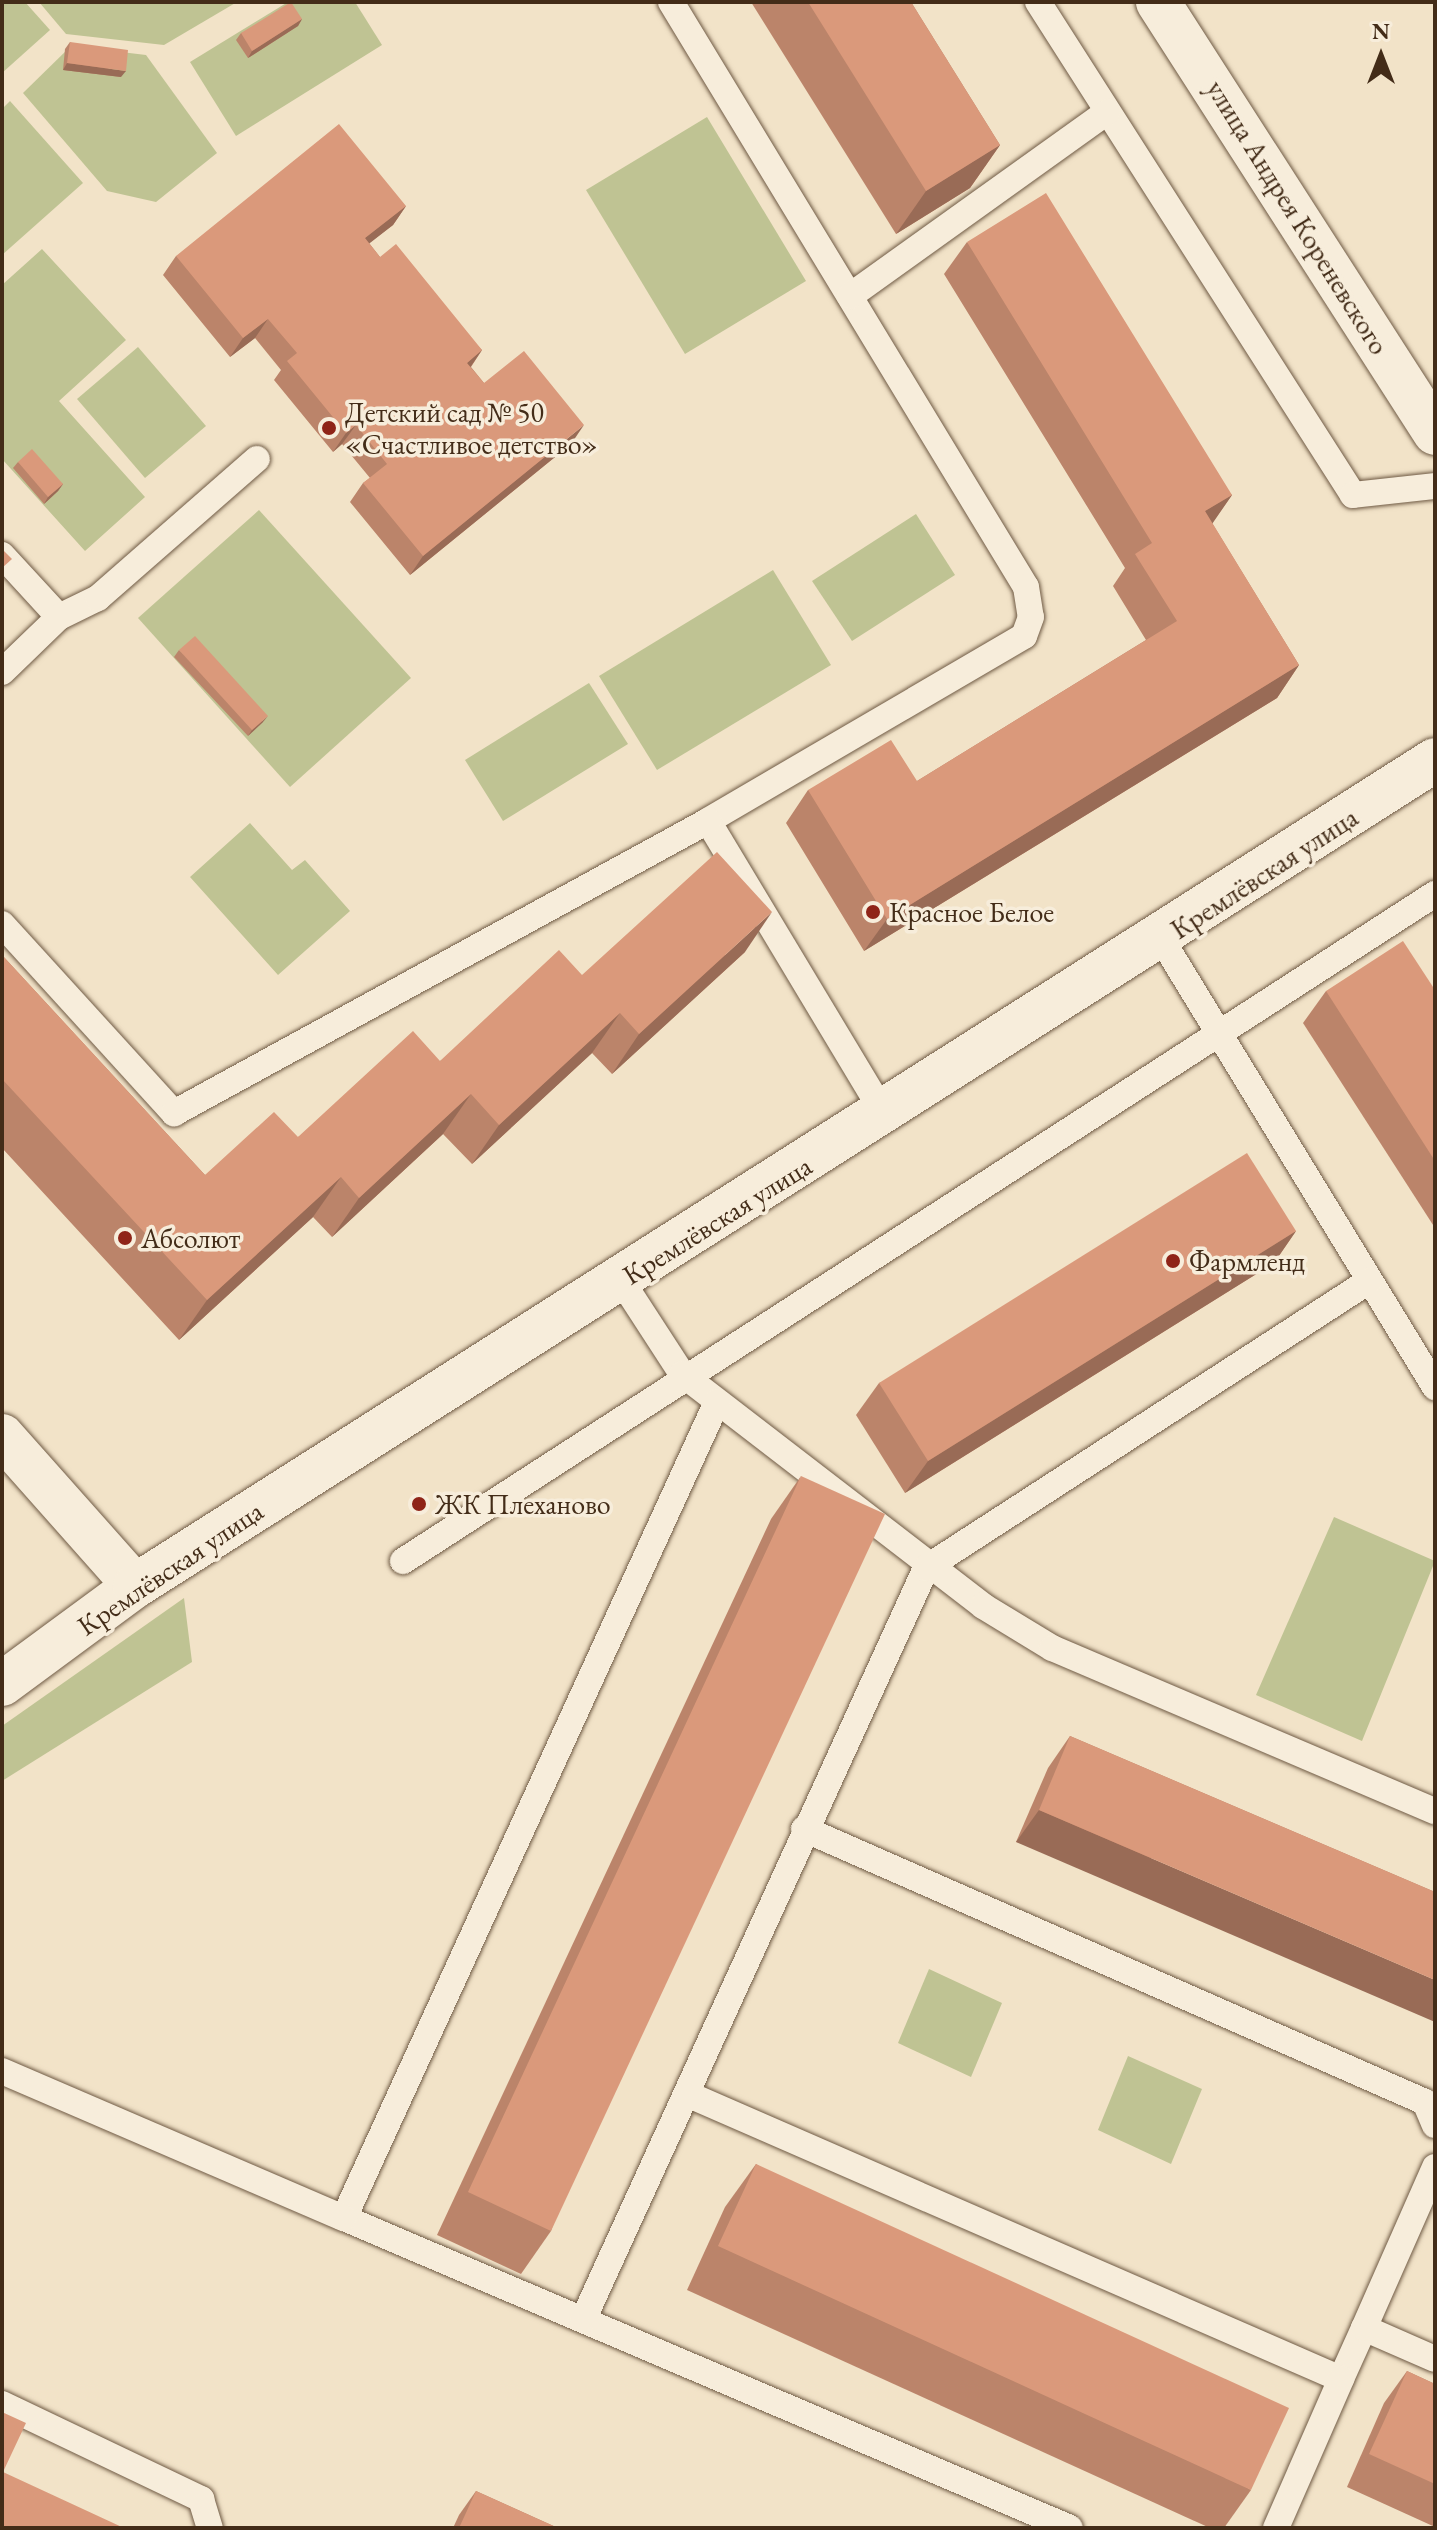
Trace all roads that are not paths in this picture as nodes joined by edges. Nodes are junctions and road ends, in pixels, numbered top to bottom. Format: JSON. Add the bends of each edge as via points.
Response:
{"nodes":[{"id":1,"x":671,"y":2,"type":"edge"},
{"id":2,"x":1038,"y":2,"type":"edge"},
{"id":3,"x":1158,"y":2,"type":"edge"},
{"id":4,"x":1107,"y":112,"type":"junction"},
{"id":5,"x":850,"y":296,"type":"junction"},
{"id":6,"x":1435,"y":433,"type":"edge"},
{"id":7,"x":257,"y":459,"type":"dead end"},
{"id":8,"x":1435,"y":486,"type":"edge"},
{"id":9,"x":2,"y":555,"type":"edge"},
{"id":10,"x":59,"y":617,"type":"junction"},
{"id":11,"x":2,"y":672,"type":"edge"},
{"id":12,"x":1435,"y":760,"type":"edge"},
{"id":13,"x":708,"y":821,"type":"junction"},
{"id":14,"x":1435,"y":894,"type":"edge"},
{"id":15,"x":2,"y":924,"type":"edge"},
{"id":16,"x":1162,"y":940,"type":"junction"},
{"id":17,"x":1218,"y":1029,"type":"junction"},
{"id":18,"x":884,"y":1114,"type":"junction"},
{"id":19,"x":621,"y":1280,"type":"junction"},
{"id":20,"x":1369,"y":1281,"type":"junction"},
{"id":21,"x":682,"y":1374,"type":"junction"},
{"id":22,"x":1435,"y":1387,"type":"edge"},
{"id":23,"x":717,"y":1402,"type":"junction"},
{"id":24,"x":2,"y":1436,"type":"edge"},
{"id":25,"x":403,"y":1561,"type":"dead end"},
{"id":26,"x":926,"y":1568,"type":"junction"},
{"id":27,"x":135,"y":1586,"type":"junction"},
{"id":28,"x":2,"y":1684,"type":"edge"},
{"id":29,"x":1435,"y":1811,"type":"edge"},
{"id":30,"x":804,"y":1829,"type":"junction"},
{"id":31,"x":2,"y":2071,"type":"edge"},
{"id":32,"x":687,"y":2094,"type":"junction"},
{"id":33,"x":1435,"y":2125,"type":"edge"},
{"id":34,"x":1435,"y":2167,"type":"edge"},
{"id":35,"x":344,"y":2218,"type":"junction"},
{"id":36,"x":583,"y":2320,"type":"junction"},
{"id":37,"x":1364,"y":2328,"type":"junction"},
{"id":38,"x":1435,"y":2359,"type":"edge"},
{"id":39,"x":1341,"y":2379,"type":"junction"},
{"id":40,"x":2,"y":2404,"type":"edge"},
{"id":41,"x":210,"y":2528,"type":"edge"},
{"id":42,"x":1070,"y":2528,"type":"edge"},
{"id":43,"x":1276,"y":2528,"type":"edge"}],
"edges":[{"from":1,"to":5,"type":"lane"},
{"from":2,"to":4,"type":"lane"},
{"from":3,"to":6,"type":"street","name":"улица Андрея Кореневского"},
{"from":4,"to":5,"type":"lane"},
{"from":4,"to":8,"type":"lane","via":[[1353,495]]},
{"from":5,"to":13,"type":"lane","via":[[1026,587],[1031,617],[1024,636]]},
{"from":7,"to":10,"type":"lane","via":[[98,598]]},
{"from":9,"to":10,"type":"lane"},
{"from":10,"to":11,"type":"lane"},
{"from":12,"to":16,"type":"street","name":"Кремлёвская улица"},
{"from":13,"to":15,"type":"lane","via":[[174,1113]]},
{"from":13,"to":18,"type":"lane"},
{"from":14,"to":17,"type":"lane"},
{"from":16,"to":17,"type":"lane"},
{"from":16,"to":18,"type":"street","name":"Кремлёвская улица"},
{"from":17,"to":20,"type":"lane"},
{"from":17,"to":21,"type":"lane"},
{"from":18,"to":19,"type":"street","name":"Кремлёвская улица"},
{"from":19,"to":21,"type":"lane"},
{"from":19,"to":27,"type":"street","name":"Кремлёвская улица"},
{"from":20,"to":22,"type":"lane"},
{"from":20,"to":26,"type":"lane"},
{"from":21,"to":23,"type":"lane"},
{"from":21,"to":25,"type":"lane"},
{"from":23,"to":26,"type":"lane"},
{"from":23,"to":35,"type":"lane"},
{"from":24,"to":27,"type":"street"},
{"from":26,"to":29,"type":"lane","via":[[1052,1648]]},
{"from":26,"to":30,"type":"lane"},
{"from":27,"to":28,"type":"street","name":"Кремлёвская улица"},
{"from":30,"to":32,"type":"lane"},
{"from":30,"to":33,"type":"lane","via":[[1425,2102]]},
{"from":31,"to":35,"type":"lane"},
{"from":32,"to":36,"type":"lane"},
{"from":32,"to":39,"type":"lane"},
{"from":34,"to":37,"type":"lane"},
{"from":35,"to":36,"type":"lane"},
{"from":36,"to":42,"type":"lane"},
{"from":37,"to":38,"type":"lane"},
{"from":37,"to":39,"type":"lane"},
{"from":39,"to":43,"type":"lane"},
{"from":40,"to":41,"type":"lane","via":[[201,2499]]}]}
